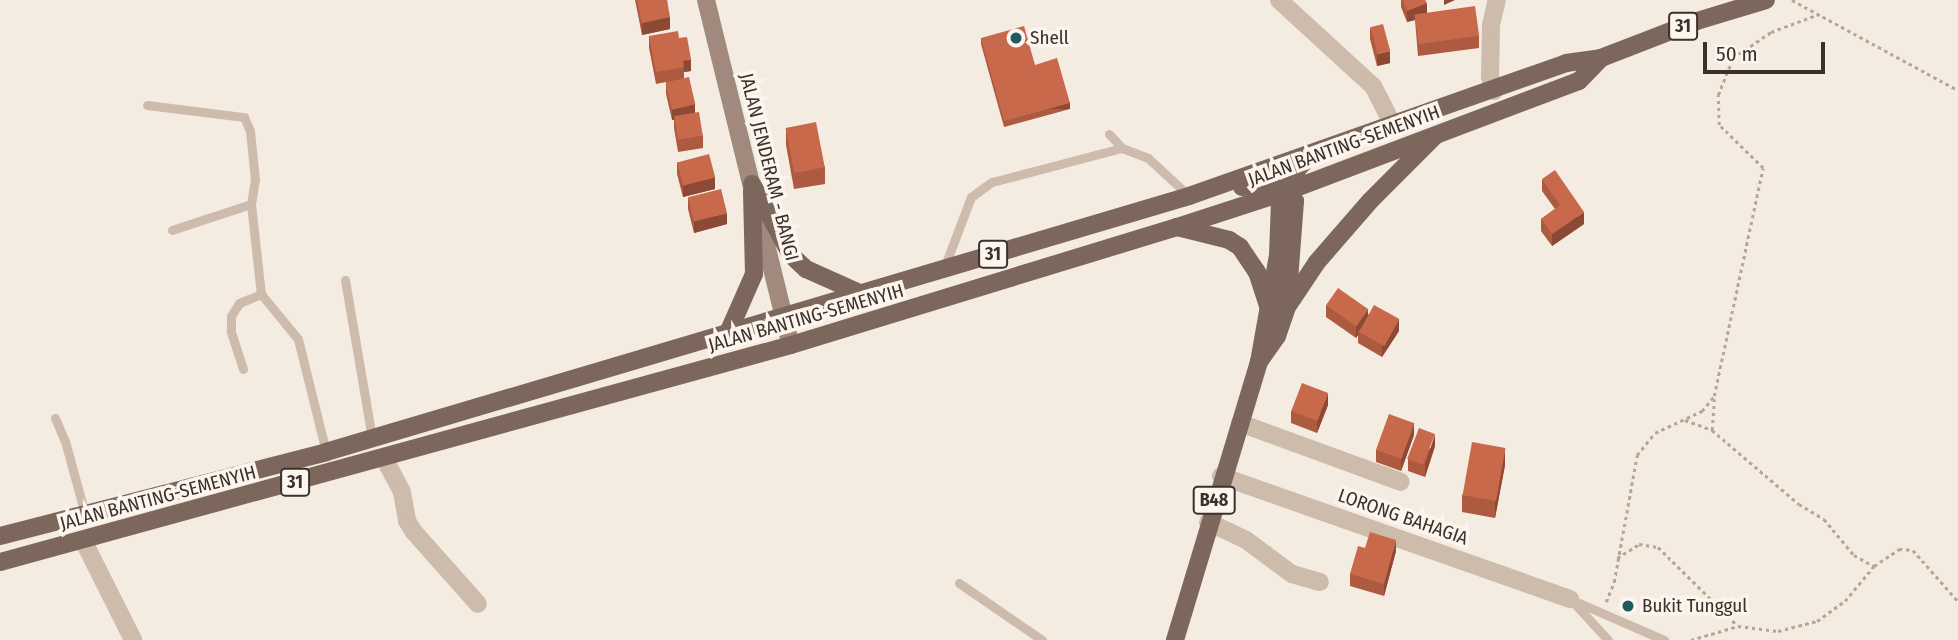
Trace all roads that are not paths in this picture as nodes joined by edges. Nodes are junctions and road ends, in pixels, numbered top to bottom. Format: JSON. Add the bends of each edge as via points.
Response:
{"nodes":[{"id":1,"x":706,"y":0,"type":"edge"},
{"id":2,"x":1497,"y":0,"type":"edge"},
{"id":3,"x":1766,"y":0,"type":"edge"},
{"id":4,"x":1288,"y":3,"type":"edge"},
{"id":5,"x":1601,"y":58,"type":"junction"},
{"id":6,"x":1494,"y":91,"type":"junction"},
{"id":7,"x":147,"y":105,"type":"dead end"},
{"id":8,"x":1393,"y":125,"type":"junction"},
{"id":9,"x":1109,"y":134,"type":"dead end"},
{"id":10,"x":1435,"y":135,"type":"junction"},
{"id":11,"x":1122,"y":148,"type":"junction"},
{"id":12,"x":1316,"y":151,"type":"junction"},
{"id":13,"x":752,"y":184,"type":"junction"},
{"id":14,"x":1285,"y":192,"type":"junction"},
{"id":15,"x":1196,"y":194,"type":"junction"},
{"id":16,"x":251,"y":204,"type":"junction"},
{"id":17,"x":1177,"y":227,"type":"junction"},
{"id":18,"x":172,"y":230,"type":"dead end"},
{"id":19,"x":944,"y":269,"type":"junction"},
{"id":20,"x":345,"y":280,"type":"dead end"},
{"id":21,"x":261,"y":294,"type":"junction"},
{"id":22,"x":862,"y":294,"type":"junction"},
{"id":23,"x":1278,"y":307,"type":"junction"},
{"id":24,"x":784,"y":317,"type":"junction"},
{"id":25,"x":728,"y":333,"type":"junction"},
{"id":26,"x":791,"y":345,"type":"junction"},
{"id":27,"x":243,"y":369,"type":"dead end"},
{"id":28,"x":55,"y":418,"type":"dead end"},
{"id":29,"x":1240,"y":424,"type":"junction"},
{"id":30,"x":372,"y":438,"type":"junction"},
{"id":31,"x":326,"y":452,"type":"junction"},
{"id":32,"x":384,"y":458,"type":"junction"},
{"id":33,"x":1221,"y":476,"type":"junction"},
{"id":34,"x":1401,"y":482,"type":"dead end"},
{"id":35,"x":85,"y":514,"type":"junction"},
{"id":36,"x":1208,"y":522,"type":"junction"},
{"id":37,"x":0,"y":537,"type":"edge"},
{"id":38,"x":83,"y":540,"type":"junction"},
{"id":39,"x":0,"y":562,"type":"edge"},
{"id":40,"x":1321,"y":582,"type":"dead end"},
{"id":41,"x":959,"y":583,"type":"dead end"},
{"id":42,"x":1570,"y":599,"type":"junction"},
{"id":43,"x":478,"y":604,"type":"dead end"},
{"id":44,"x":133,"y":640,"type":"edge"},
{"id":45,"x":1042,"y":640,"type":"edge"},
{"id":46,"x":1175,"y":640,"type":"edge"},
{"id":47,"x":1608,"y":640,"type":"edge"},
{"id":48,"x":1664,"y":640,"type":"edge"}],
"edges":[{"from":1,"to":13,"type":"main road","name":"JALAN JENDERAM - BANGI"},
{"from":2,"to":6,"type":"street","via":[[1491,38]]},
{"from":3,"to":5,"type":"main road","name":"JALAN BANTING-SEMENYIH","number":"31"},
{"from":4,"to":8,"type":"street","via":[[1373,86]]},
{"from":5,"to":6,"type":"main road","name":"JALAN BANTING-SEMENYIH","number":"31","via":[[1566,63]]},
{"from":5,"to":10,"type":"main road","name":"JALAN BANTING-SEMENYIH","number":"31","via":[[1579,81]]},
{"from":6,"to":8,"type":"main road","name":"JALAN BANTING-SEMENYIH","number":"31"},
{"from":7,"to":16,"type":"lane","via":[[244,117],[255,179]]},
{"from":8,"to":12,"type":"main road","name":"JALAN BANTING-SEMENYIH","number":"31"},
{"from":9,"to":11,"type":"lane"},
{"from":10,"to":14,"type":"main road","name":"JALAN BANTING-SEMENYIH","number":"31"},
{"from":10,"to":23,"type":"main road"},
{"from":11,"to":15,"type":"lane","via":[[1148,158]]},
{"from":11,"to":19,"type":"lane","via":[[992,182],[971,197]]},
{"from":12,"to":14,"type":"main road","via":[[1298,167]]},
{"from":12,"to":15,"type":"main road","name":"JALAN BANTING-SEMENYIH","number":"31"},
{"from":13,"to":22,"type":"main road","via":[[791,256],[806,269]]},
{"from":13,"to":24,"type":"main road","name":"JALAN JENDERAM - BANGI"},
{"from":13,"to":25,"type":"main road","via":[[754,274]]},
{"from":14,"to":15,"type":"main road","via":[[1261,182]]},
{"from":14,"to":17,"type":"main road","name":"JALAN BANTING-SEMENYIH","number":"31"},
{"from":14,"to":23,"type":"main road","number":"B48","via":[[1280,200]]},
{"from":15,"to":19,"type":"main road","name":"JALAN BANTING-SEMENYIH","number":"31"},
{"from":16,"to":18,"type":"lane"},
{"from":16,"to":21,"type":"lane"},
{"from":17,"to":23,"type":"main road","via":[[1240,247]]},
{"from":17,"to":26,"type":"main road","name":"JALAN BANTING-SEMENYIH","number":"31"},
{"from":19,"to":22,"type":"main road","name":"JALAN BANTING-SEMENYIH","number":"31"},
{"from":20,"to":30,"type":"lane"},
{"from":21,"to":27,"type":"lane","via":[[239,303],[231,316],[230,331]]},
{"from":21,"to":31,"type":"lane","via":[[298,340]]},
{"from":22,"to":24,"type":"main road","name":"JALAN BANTING-SEMENYIH","number":"31"},
{"from":23,"to":29,"type":"main road","number":"B48"},
{"from":24,"to":25,"type":"main road","name":"JALAN BANTING-SEMENYIH","number":"31"},
{"from":24,"to":26,"type":"main road","name":"JALAN JENDERAM - BANGI"},
{"from":25,"to":30,"type":"main road","name":"JALAN BANTING-SEMENYIH","number":"31"},
{"from":26,"to":32,"type":"main road","name":"JALAN BANTING-SEMENYIH","number":"31"},
{"from":28,"to":35,"type":"lane"},
{"from":29,"to":33,"type":"main road","number":"B48"},
{"from":29,"to":34,"type":"street"},
{"from":30,"to":31,"type":"main road","name":"JALAN BANTING-SEMENYIH","number":"31"},
{"from":31,"to":35,"type":"main road","name":"JALAN BANTING-SEMENYIH","number":"31"},
{"from":32,"to":38,"type":"main road","name":"JALAN BANTING-SEMENYIH","number":"31"},
{"from":32,"to":43,"type":"street","via":[[402,492],[407,521],[414,532]]},
{"from":33,"to":36,"type":"main road","number":"B48"},
{"from":33,"to":42,"type":"street","name":"LORONG BAHAGIA"},
{"from":35,"to":37,"type":"main road","name":"JALAN BANTING-SEMENYIH","number":"31"},
{"from":36,"to":40,"type":"street","via":[[1246,540],[1292,574]]},
{"from":36,"to":46,"type":"main road","number":"B48"},
{"from":38,"to":39,"type":"main road","name":"JALAN BANTING-SEMENYIH","number":"31"},
{"from":38,"to":44,"type":"street"},
{"from":41,"to":45,"type":"lane"},
{"from":42,"to":47,"type":"lane"},
{"from":42,"to":48,"type":"lane"}]}
